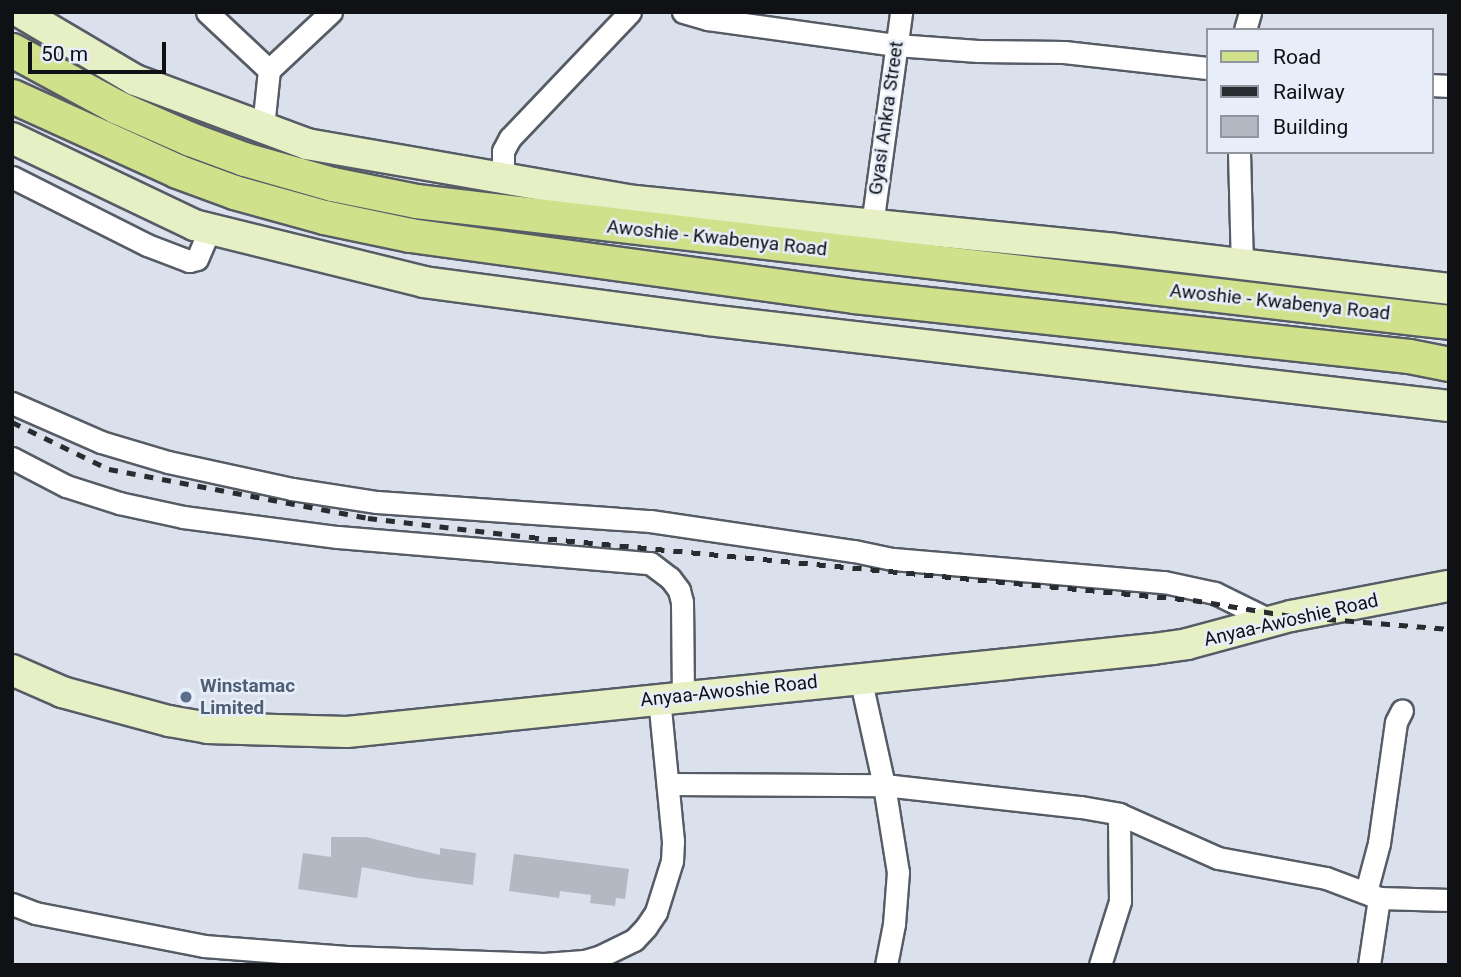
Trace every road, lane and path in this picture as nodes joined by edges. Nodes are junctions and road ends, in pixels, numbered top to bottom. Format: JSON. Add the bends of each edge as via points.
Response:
{"nodes":[{"id":1,"x":20,"y":12,"type":"edge"},
{"id":2,"x":206,"y":12,"type":"edge"},
{"id":3,"x":331,"y":12,"type":"edge"},
{"id":4,"x":629,"y":12,"type":"edge"},
{"id":5,"x":682,"y":12,"type":"edge"},
{"id":6,"x":901,"y":12,"type":"edge"},
{"id":7,"x":896,"y":45,"type":"junction"},
{"id":8,"x":12,"y":50,"type":"edge"},
{"id":9,"x":1206,"y":68,"type":"edge"},
{"id":10,"x":269,"y":70,"type":"junction"},
{"id":11,"x":12,"y":96,"type":"edge"},
{"id":12,"x":263,"y":127,"type":"junction"},
{"id":13,"x":12,"y":138,"type":"edge"},
{"id":14,"x":1240,"y":154,"type":"edge"},
{"id":15,"x":12,"y":177,"type":"edge"},
{"id":16,"x":503,"y":178,"type":"junction"},
{"id":17,"x":210,"y":229,"type":"junction"},
{"id":18,"x":868,"y":240,"type":"junction"},
{"id":19,"x":1242,"y":264,"type":"junction"},
{"id":20,"x":1449,"y":289,"type":"edge"},
{"id":21,"x":854,"y":296,"type":"junction"},
{"id":22,"x":1449,"y":322,"type":"edge"},
{"id":23,"x":1409,"y":356,"type":"junction"},
{"id":24,"x":1449,"y":364,"type":"edge"},
{"id":25,"x":1449,"y":384,"type":"edge"},
{"id":26,"x":12,"y":403,"type":"edge"},
{"id":27,"x":1449,"y":405,"type":"edge"},
{"id":28,"x":12,"y":458,"type":"edge"},
{"id":29,"x":1449,"y":586,"type":"edge"},
{"id":30,"x":1409,"y":595,"type":"junction"},
{"id":31,"x":1449,"y":600,"type":"edge"},
{"id":32,"x":1272,"y":621,"type":"junction"},
{"id":33,"x":12,"y":670,"type":"edge"},
{"id":34,"x":860,"y":677,"type":"junction"},
{"id":35,"x":671,"y":697,"type":"junction"},
{"id":36,"x":1402,"y":710,"type":"dead end"},
{"id":37,"x":668,"y":785,"type":"junction"},
{"id":38,"x":884,"y":785,"type":"junction"},
{"id":39,"x":1119,"y":814,"type":"junction"},
{"id":40,"x":1372,"y":895,"type":"junction"},
{"id":41,"x":1449,"y":900,"type":"edge"},
{"id":42,"x":12,"y":904,"type":"edge"},
{"id":43,"x":544,"y":965,"type":"edge"},
{"id":44,"x":886,"y":965,"type":"edge"},
{"id":45,"x":1100,"y":965,"type":"edge"},
{"id":46,"x":1369,"y":965,"type":"edge"}],
"edges":[{"from":1,"to":12,"type":"street","via":[[135,80]]},
{"from":2,"to":10,"type":"street"},
{"from":3,"to":10,"type":"street"},
{"from":4,"to":16,"type":"street","via":[[518,128],[503,151]]},
{"from":5,"to":7,"type":"street"},
{"from":6,"to":7,"type":"street","name":"Gyasi Ankra Street"},
{"from":7,"to":9,"type":"street","via":[[1064,52]]},
{"from":7,"to":18,"type":"street","name":"Gyasi Ankra Street"},
{"from":8,"to":18,"type":"main road","name":"Awoshie - Kwabenya Road","via":[[117,107],[190,139],[332,184],[513,215]]},
{"from":10,"to":12,"type":"street"},
{"from":11,"to":21,"type":"main road","name":"Awoshie - Kwabenya Road","via":[[177,171],[324,218],[410,235]]},
{"from":12,"to":16,"type":"street","via":[[307,144]]},
{"from":13,"to":17,"type":"street"},
{"from":14,"to":19,"type":"street"},
{"from":15,"to":17,"type":"street","via":[[147,245],[189,261],[197,259]]},
{"from":16,"to":18,"type":"street"},
{"from":17,"to":27,"type":"street","via":[[424,282],[708,320]]},
{"from":18,"to":19,"type":"street"},
{"from":18,"to":21,"type":"main road","via":[[846,268],[846,286]]},
{"from":18,"to":22,"type":"main road","name":"Awoshie - Kwabenya Road"},
{"from":19,"to":20,"type":"street"},
{"from":21,"to":23,"type":"main road","name":"Awoshie - Kwabenya Road"},
{"from":23,"to":24,"type":"main road","name":"Awoshie - Kwabenya Road"},
{"from":23,"to":25,"type":"main road"},
{"from":26,"to":32,"type":"street","via":[[112,445],[292,489],[377,502],[650,521],[893,559],[1164,582],[1215,593]]},
{"from":28,"to":35,"type":"street","via":[[66,485],[183,517],[338,537],[650,563],[670,578],[682,603]]},
{"from":29,"to":30,"type":"street","name":"Anyaa-Awoshie Road"},
{"from":30,"to":31,"type":"street"},
{"from":30,"to":32,"type":"street","name":"Anyaa-Awoshie Road"},
{"from":32,"to":34,"type":"street","name":"Anyaa-Awoshie Road","via":[[1153,649]]},
{"from":33,"to":35,"type":"street","name":"Anyaa-Awoshie Road","via":[[108,706],[208,727],[347,732]]},
{"from":34,"to":35,"type":"street","name":"Anyaa-Awoshie Road"},
{"from":34,"to":38,"type":"street"},
{"from":35,"to":37,"type":"street"},
{"from":36,"to":40,"type":"street","via":[[1396,722]]},
{"from":37,"to":38,"type":"street"},
{"from":37,"to":43,"type":"street","via":[[673,861],[651,919],[634,940],[601,956]]},
{"from":38,"to":39,"type":"street"},
{"from":38,"to":44,"type":"street","via":[[898,872]]},
{"from":39,"to":40,"type":"street","via":[[1201,853],[1326,878]]},
{"from":39,"to":45,"type":"street","via":[[1120,901]]},
{"from":40,"to":41,"type":"street"},
{"from":40,"to":46,"type":"street"},
{"from":42,"to":43,"type":"street","via":[[35,913],[204,946]]}]}
